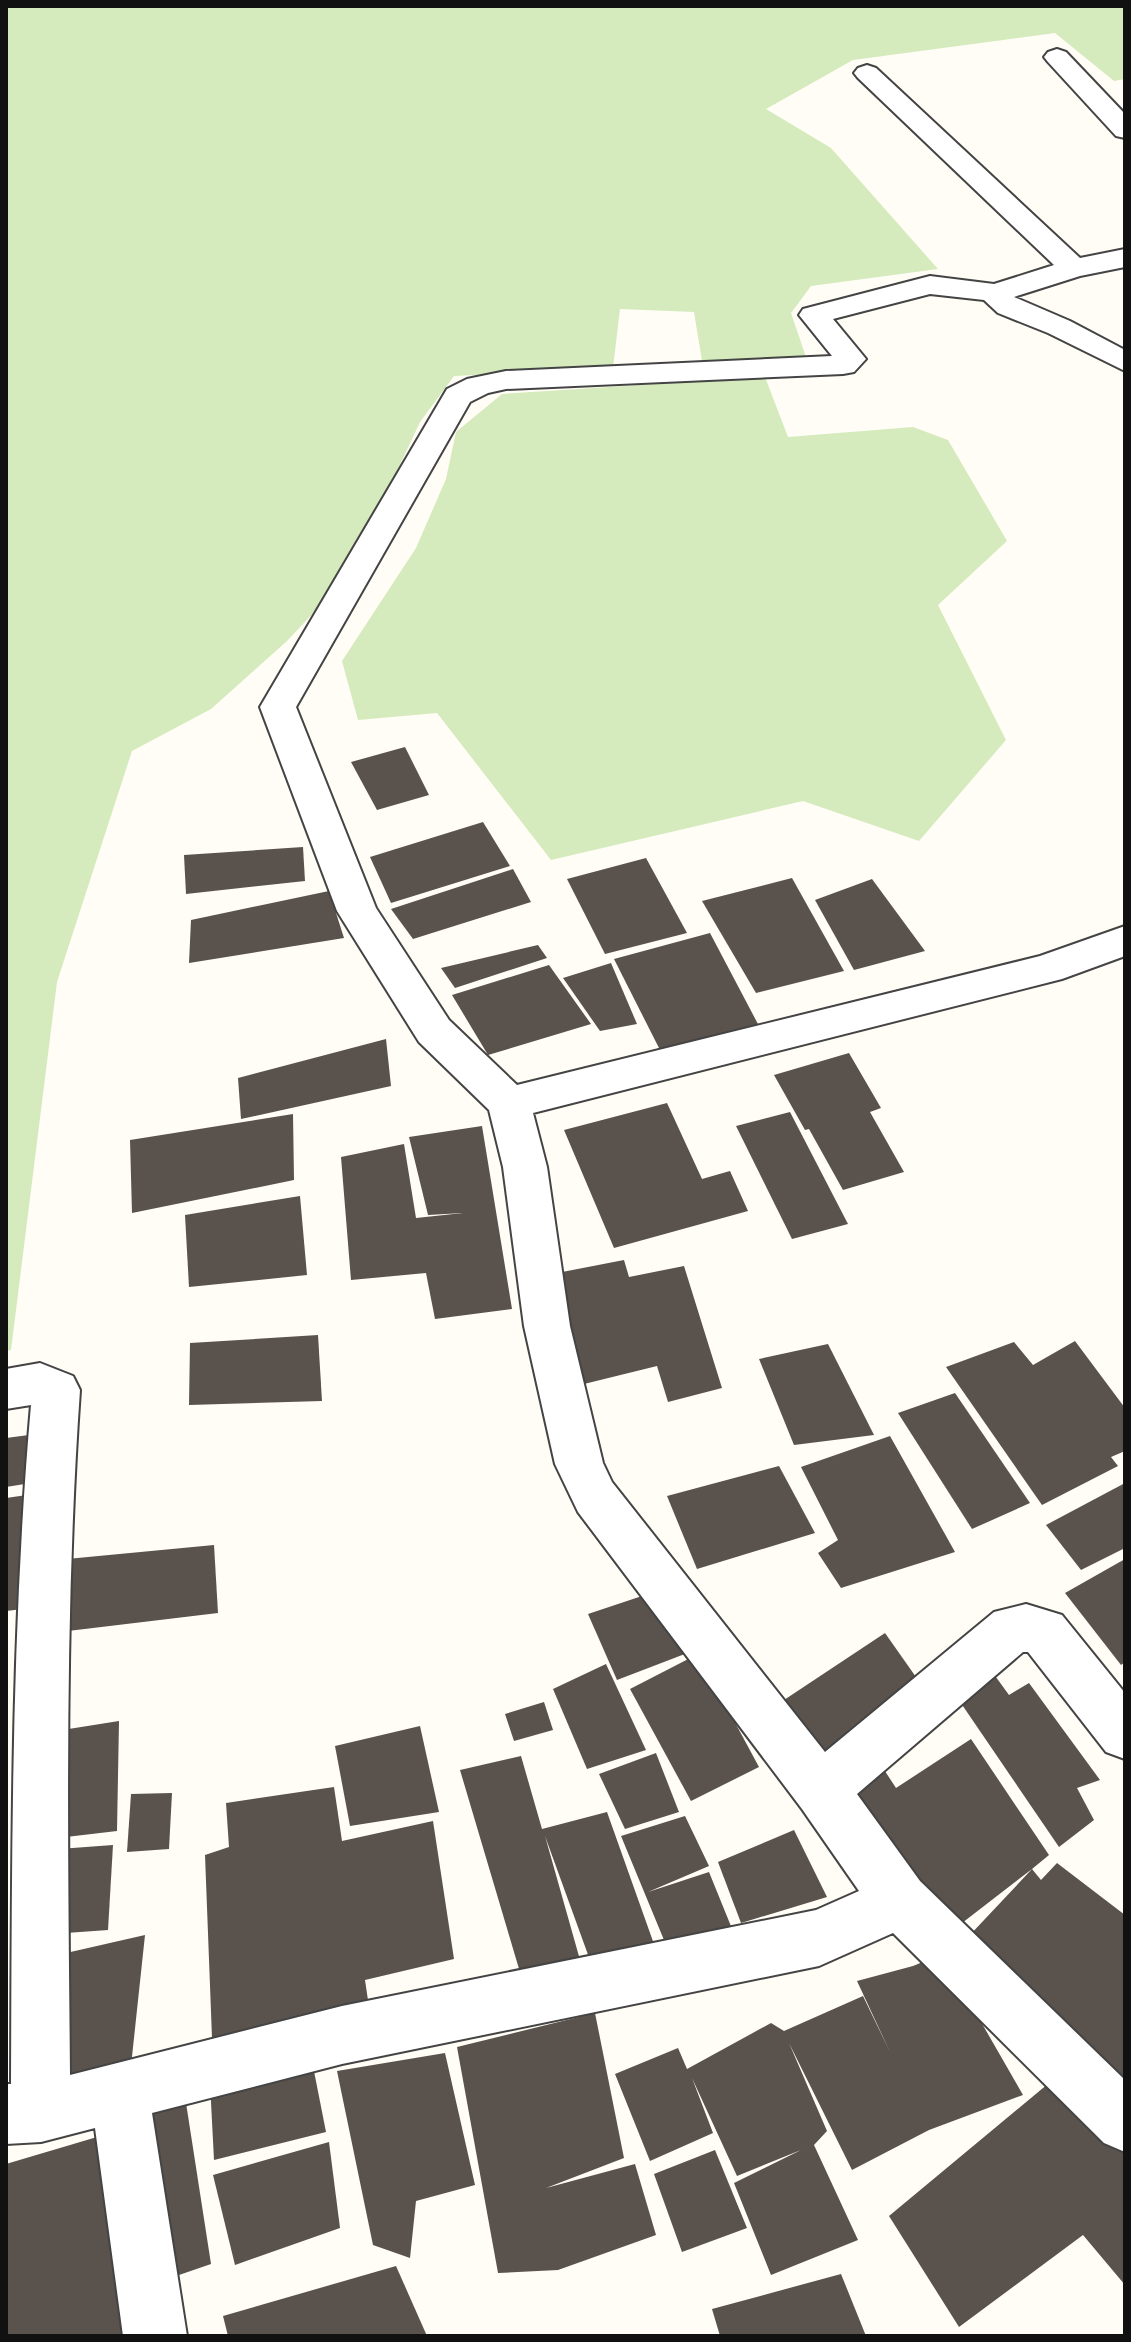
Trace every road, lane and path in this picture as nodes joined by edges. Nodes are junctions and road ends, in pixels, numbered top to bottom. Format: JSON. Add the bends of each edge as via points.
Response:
{"nodes":[{"id":1,"x":1057,"y":57,"type":"dead end"},
{"id":2,"x":867,"y":73,"type":"dead end"},
{"id":3,"x":1125,"y":130,"type":"edge"},
{"id":4,"x":1125,"y":258,"type":"edge"},
{"id":5,"x":1074,"y":268,"type":"junction"},
{"id":6,"x":996,"y":293,"type":"junction"},
{"id":7,"x":1125,"y":362,"type":"edge"},
{"id":8,"x":1125,"y":940,"type":"edge"},
{"id":9,"x":509,"y":1103,"type":"junction"},
{"id":10,"x":6,"y":1389,"type":"edge"},
{"id":11,"x":1125,"y":1734,"type":"edge"},
{"id":12,"x":821,"y":1790,"type":"junction"},
{"id":13,"x":900,"y":1901,"type":"junction"},
{"id":14,"x":119,"y":2091,"type":"junction"},
{"id":15,"x":23,"y":2113,"type":"edge"},
{"id":16,"x":1125,"y":2122,"type":"edge"},
{"id":17,"x":155,"y":2336,"type":"edge"}],
"edges":[{"from":1,"to":3,"type":"street"},
{"from":2,"to":5,"type":"street"},
{"from":4,"to":5,"type":"street"},
{"from":5,"to":6,"type":"street"},
{"from":6,"to":7,"type":"street","via":[[1009,307]]},
{"from":6,"to":9,"type":"street","via":[[930,285],[814,315],[851,359],[843,365],[506,380],[458,396],[278,707],[357,911],[434,1031]]},
{"from":8,"to":9,"type":"street","via":[[1048,969]]},
{"from":9,"to":12,"type":"street","via":[[525,1167],[547,1326],[579,1464],[595,1497]]},
{"from":10,"to":15,"type":"street","via":[[40,1383],[56,1390],[45,1530],[40,1806]]},
{"from":11,"to":12,"type":"street","via":[[1044,1632],[1012,1629]]},
{"from":12,"to":13,"type":"street"},
{"from":13,"to":14,"type":"street","via":[[819,1938],[342,2035]]},
{"from":13,"to":16,"type":"street"},
{"from":14,"to":15,"type":"street"},
{"from":14,"to":17,"type":"street"}]}
